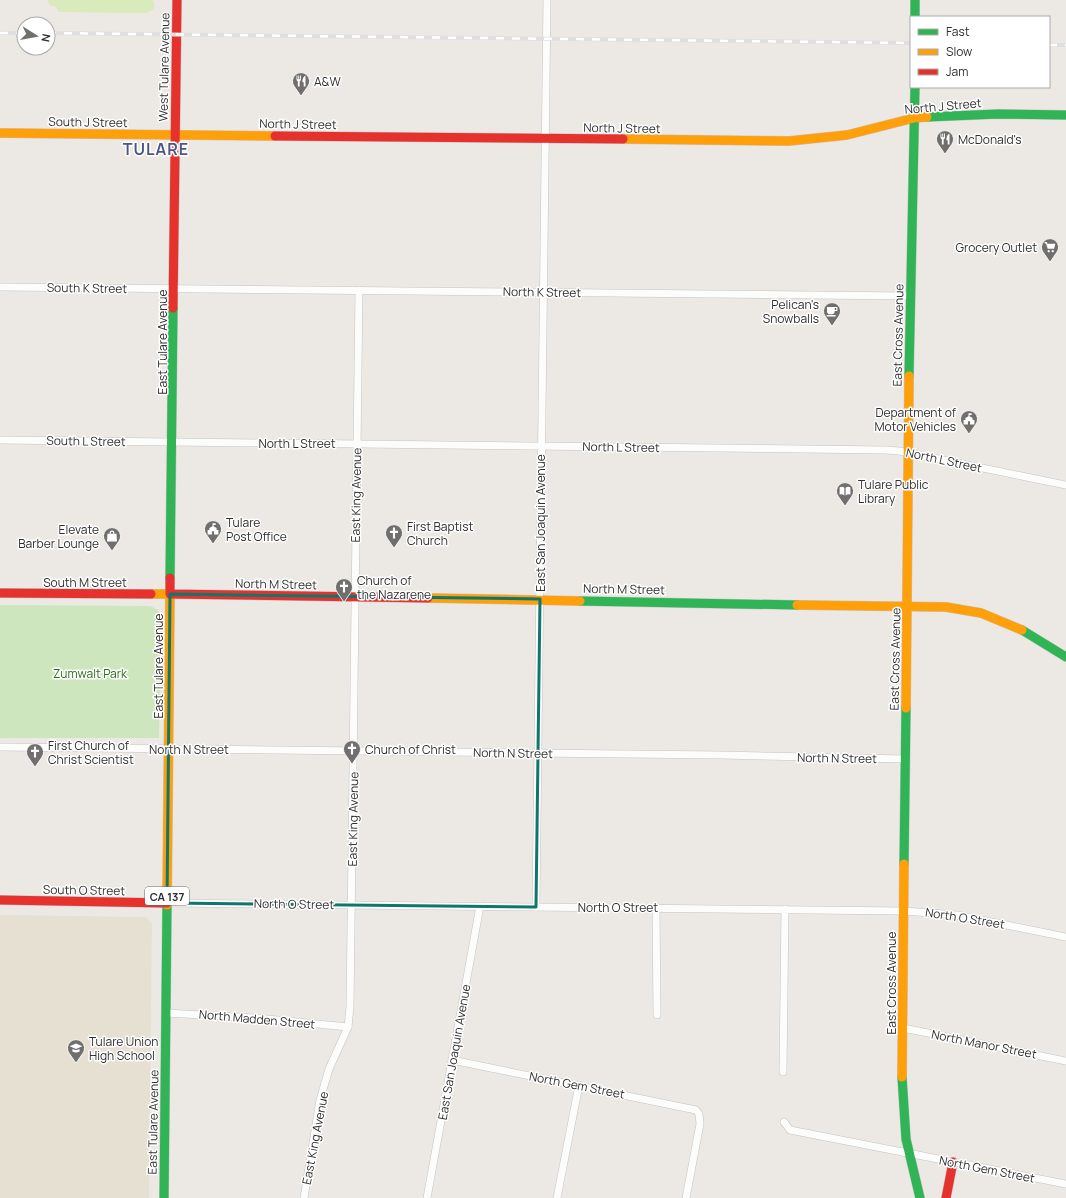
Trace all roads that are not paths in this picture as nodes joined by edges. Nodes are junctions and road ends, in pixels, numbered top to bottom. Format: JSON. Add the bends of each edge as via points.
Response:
{"nodes":[{"id":1,"x":177,"y":0,"type":"edge"},
{"id":2,"x":547,"y":0,"type":"edge"},
{"id":3,"x":915,"y":0,"type":"edge"},
{"id":4,"x":915,"y":16,"type":"edge"},
{"id":5,"x":914,"y":88,"type":"edge"},
{"id":6,"x":1066,"y":115,"type":"edge"},
{"id":7,"x":914,"y":118,"type":"junction"},
{"id":8,"x":0,"y":133,"type":"edge"},
{"id":9,"x":176,"y":135,"type":"junction"},
{"id":10,"x":545,"y":139,"type":"junction"},
{"id":11,"x":0,"y":287,"type":"edge"},
{"id":12,"x":174,"y":290,"type":"junction"},
{"id":13,"x":359,"y":290,"type":"junction"},
{"id":14,"x":542,"y":292,"type":"junction"},
{"id":15,"x":910,"y":296,"type":"junction"},
{"id":16,"x":0,"y":440,"type":"edge"},
{"id":17,"x":173,"y":442,"type":"junction"},
{"id":18,"x":357,"y":444,"type":"junction"},
{"id":19,"x":541,"y":445,"type":"junction"},
{"id":20,"x":908,"y":453,"type":"junction"},
{"id":21,"x":1066,"y":485,"type":"edge"},
{"id":22,"x":0,"y":593,"type":"edge"},
{"id":23,"x":170,"y":594,"type":"junction"},
{"id":24,"x":355,"y":597,"type":"junction"},
{"id":25,"x":540,"y":599,"type":"junction"},
{"id":26,"x":908,"y":605,"type":"junction"},
{"id":27,"x":1066,"y":657,"type":"edge"},
{"id":28,"x":0,"y":747,"type":"edge"},
{"id":29,"x":170,"y":749,"type":"junction"},
{"id":30,"x":354,"y":751,"type":"junction"},
{"id":31,"x":537,"y":753,"type":"junction"},
{"id":32,"x":906,"y":759,"type":"junction"},
{"id":33,"x":0,"y":900,"type":"edge"},
{"id":34,"x":167,"y":903,"type":"junction"},
{"id":35,"x":352,"y":905,"type":"junction"},
{"id":36,"x":480,"y":906,"type":"junction"},
{"id":37,"x":536,"y":907,"type":"junction"},
{"id":38,"x":656,"y":907,"type":"junction"},
{"id":39,"x":785,"y":909,"type":"junction"},
{"id":40,"x":904,"y":911,"type":"junction"},
{"id":41,"x":1066,"y":937,"type":"edge"},
{"id":42,"x":166,"y":1013,"type":"junction"},
{"id":43,"x":657,"y":1015,"type":"dead end"},
{"id":44,"x":348,"y":1027,"type":"junction"},
{"id":45,"x":903,"y":1028,"type":"junction"},
{"id":46,"x":452,"y":1060,"type":"junction"},
{"id":47,"x":1066,"y":1061,"type":"edge"},
{"id":48,"x":783,"y":1072,"type":"dead end"},
{"id":49,"x":579,"y":1085,"type":"junction"},
{"id":50,"x":784,"y":1122,"type":"dead end"},
{"id":51,"x":909,"y":1152,"type":"junction"},
{"id":52,"x":953,"y":1162,"type":"junction"},
{"id":53,"x":1066,"y":1184,"type":"edge"},
{"id":54,"x":164,"y":1198,"type":"edge"},
{"id":55,"x":304,"y":1198,"type":"edge"},
{"id":56,"x":427,"y":1198,"type":"edge"},
{"id":57,"x":557,"y":1198,"type":"edge"},
{"id":58,"x":686,"y":1198,"type":"edge"},
{"id":59,"x":920,"y":1198,"type":"edge"},
{"id":60,"x":946,"y":1198,"type":"edge"}],
"edges":[{"from":1,"to":9,"type":"main road","name":"West Tulare Avenue"},
{"from":2,"to":10,"type":"street","name":"East San Joaquin Avenue"},
{"from":3,"to":4,"type":"main road"},
{"from":5,"to":7,"type":"main road","name":"East Cross Avenue"},
{"from":6,"to":7,"type":"main road","name":"North J Street","via":[[956,114]]},
{"from":7,"to":10,"type":"main road","name":"North J Street","via":[[847,135],[789,141]]},
{"from":7,"to":15,"type":"main road","name":"East Cross Avenue"},
{"from":8,"to":9,"type":"main road","name":"South J Street"},
{"from":9,"to":10,"type":"main road","name":"North J Street"},
{"from":9,"to":12,"type":"main road","name":"East Tulare Avenue"},
{"from":10,"to":14,"type":"street","name":"East San Joaquin Avenue"},
{"from":11,"to":12,"type":"street","name":"South K Street"},
{"from":12,"to":13,"type":"street","name":"North K Street"},
{"from":12,"to":17,"type":"main road","name":"East Tulare Avenue"},
{"from":13,"to":14,"type":"street","name":"North K Street"},
{"from":13,"to":18,"type":"street","name":"East King Avenue"},
{"from":14,"to":15,"type":"street","name":"North K Street"},
{"from":14,"to":19,"type":"street","name":"East San Joaquin Avenue"},
{"from":15,"to":20,"type":"main road","name":"East Cross Avenue"},
{"from":16,"to":17,"type":"street","name":"South L Street"},
{"from":17,"to":18,"type":"street","name":"North L Street"},
{"from":17,"to":23,"type":"main road","name":"East Tulare Avenue"},
{"from":18,"to":19,"type":"street","name":"North L Street"},
{"from":18,"to":24,"type":"street","name":"East King Avenue"},
{"from":19,"to":20,"type":"street","name":"North L Street","via":[[886,450]]},
{"from":19,"to":25,"type":"street","name":"East San Joaquin Avenue"},
{"from":20,"to":21,"type":"street","name":"North L Street"},
{"from":20,"to":26,"type":"main road","name":"East Cross Avenue"},
{"from":22,"to":23,"type":"main road","name":"South M Street"},
{"from":23,"to":24,"type":"main road","name":"North M Street"},
{"from":23,"to":29,"type":"main road","name":"East Tulare Avenue","number":"CA 137"},
{"from":24,"to":25,"type":"main road","name":"North M Street"},
{"from":24,"to":30,"type":"street","name":"East King Avenue"},
{"from":25,"to":26,"type":"main road","name":"North M Street"},
{"from":25,"to":31,"type":"street","name":"East San Joaquin Avenue"},
{"from":26,"to":27,"type":"main road","name":"North M Street","via":[[962,608],[991,615],[1018,626]]},
{"from":26,"to":32,"type":"main road","name":"East Cross Avenue"},
{"from":28,"to":29,"type":"street","name":"North N Street"},
{"from":29,"to":30,"type":"street","name":"North N Street"},
{"from":29,"to":34,"type":"main road","name":"East Tulare Avenue","number":"CA 137"},
{"from":30,"to":31,"type":"street","name":"North N Street"},
{"from":30,"to":35,"type":"street","name":"East King Avenue"},
{"from":31,"to":32,"type":"street","name":"North N Street"},
{"from":31,"to":37,"type":"street","name":"East San Joaquin Avenue"},
{"from":32,"to":40,"type":"main road","name":"East Cross Avenue"},
{"from":33,"to":34,"type":"main road","name":"South O Street"},
{"from":34,"to":35,"type":"street","name":"North O Street"},
{"from":34,"to":42,"type":"main road","name":"East Tulare Avenue","number":"CA 137"},
{"from":35,"to":36,"type":"street","name":"North O Street"},
{"from":35,"to":44,"type":"street","name":"East King Avenue"},
{"from":36,"to":37,"type":"street","name":"North O Street"},
{"from":36,"to":46,"type":"street","name":"East San Joaquin Avenue"},
{"from":37,"to":38,"type":"street","name":"North O Street"},
{"from":38,"to":39,"type":"street","name":"North O Street"},
{"from":38,"to":43,"type":"street"},
{"from":39,"to":40,"type":"street","name":"North O Street"},
{"from":39,"to":48,"type":"street"},
{"from":40,"to":41,"type":"street","name":"North O Street","via":[[957,915]]},
{"from":40,"to":45,"type":"main road","name":"East Cross Avenue"},
{"from":42,"to":44,"type":"street","name":"North Madden Street"},
{"from":42,"to":54,"type":"main road","name":"East Tulare Avenue","number":"CA 137"},
{"from":44,"to":55,"type":"street","name":"East King Avenue","via":[[329,1069],[320,1100]]},
{"from":45,"to":47,"type":"street","name":"North Manor Street"},
{"from":45,"to":51,"type":"main road","name":"East Cross Avenue","via":[[903,1103]]},
{"from":46,"to":49,"type":"street","name":"North Gem Street"},
{"from":46,"to":56,"type":"street","name":"East San Joaquin Avenue"},
{"from":49,"to":57,"type":"street"},
{"from":49,"to":58,"type":"street","name":"North Gem Street","via":[[691,1108],[699,1114],[700,1124]]},
{"from":50,"to":51,"type":"street","name":"North Gem Street","via":[[790,1130]]},
{"from":51,"to":52,"type":"street","name":"North Gem Street"},
{"from":51,"to":59,"type":"main road","name":"East Cross Avenue"},
{"from":52,"to":53,"type":"street","name":"North Gem Street"},
{"from":52,"to":60,"type":"main road"}]}
